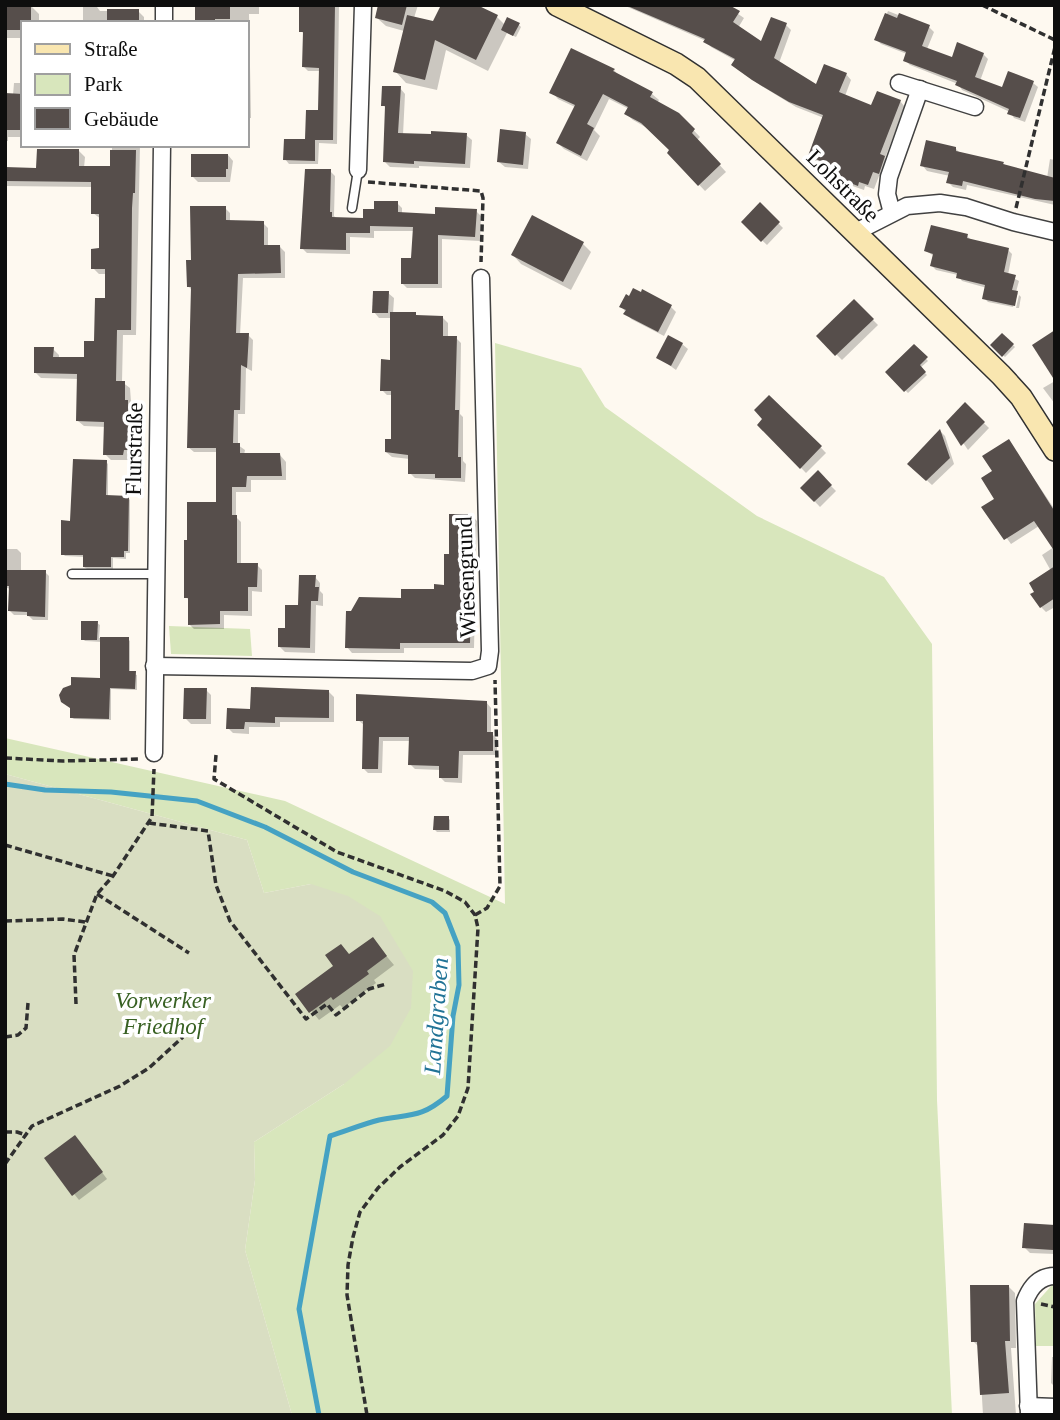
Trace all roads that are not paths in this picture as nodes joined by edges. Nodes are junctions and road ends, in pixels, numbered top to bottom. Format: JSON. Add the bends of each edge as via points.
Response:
{"nodes":[{"id":1,"x":363,"y":5,"type":"edge"},
{"id":2,"x":557,"y":5,"type":"edge"},
{"id":3,"x":899,"y":83,"type":"dead end"},
{"id":4,"x":919,"y":89,"type":"junction"},
{"id":5,"x":975,"y":107,"type":"dead end"},
{"id":6,"x":162,"y":147,"type":"edge"},
{"id":7,"x":358,"y":170,"type":"joint"},
{"id":8,"x":352,"y":208,"type":"dead end"},
{"id":9,"x":892,"y":213,"type":"junction"},
{"id":10,"x":1055,"y":232,"type":"edge"},
{"id":11,"x":854,"y":233,"type":"junction"},
{"id":12,"x":481,"y":278,"type":"road end"},
{"id":13,"x":1055,"y":450,"type":"edge"},
{"id":14,"x":72,"y":574,"type":"dead end"},
{"id":15,"x":155,"y":574,"type":"junction"},
{"id":16,"x":154,"y":666,"type":"junction"},
{"id":17,"x":154,"y":756,"type":"road end"},
{"id":18,"x":1055,"y":1276,"type":"edge"},
{"id":19,"x":1055,"y":1407,"type":"edge"},
{"id":20,"x":1029,"y":1410,"type":"edge"}],
"edges":[{"from":1,"to":7,"type":"street"},
{"from":2,"to":11,"type":"main road","name":"Lohstraße","via":[[697,78]]},
{"from":3,"to":4,"type":"street"},
{"from":4,"to":5,"type":"street"},
{"from":4,"to":9,"type":"street","via":[[889,177]]},
{"from":6,"to":15,"type":"street","name":"Flurstraße"},
{"from":7,"to":8,"type":"lane"},
{"from":9,"to":10,"type":"street","via":[[907,206],[940,203]]},
{"from":9,"to":11,"type":"street"},
{"from":11,"to":13,"type":"main road","name":"Lohstraße","via":[[1021,397]]},
{"from":12,"to":16,"type":"street","name":"Wiesengrund","via":[[488,666],[472,671]]},
{"from":14,"to":15,"type":"lane"},
{"from":15,"to":16,"type":"street","name":"Flurstraße"},
{"from":16,"to":17,"type":"street","name":"Flurstraße"},
{"from":18,"to":20,"type":"street","via":[[1031,1287],[1025,1301]]},
{"from":19,"to":20,"type":"street"}]}
